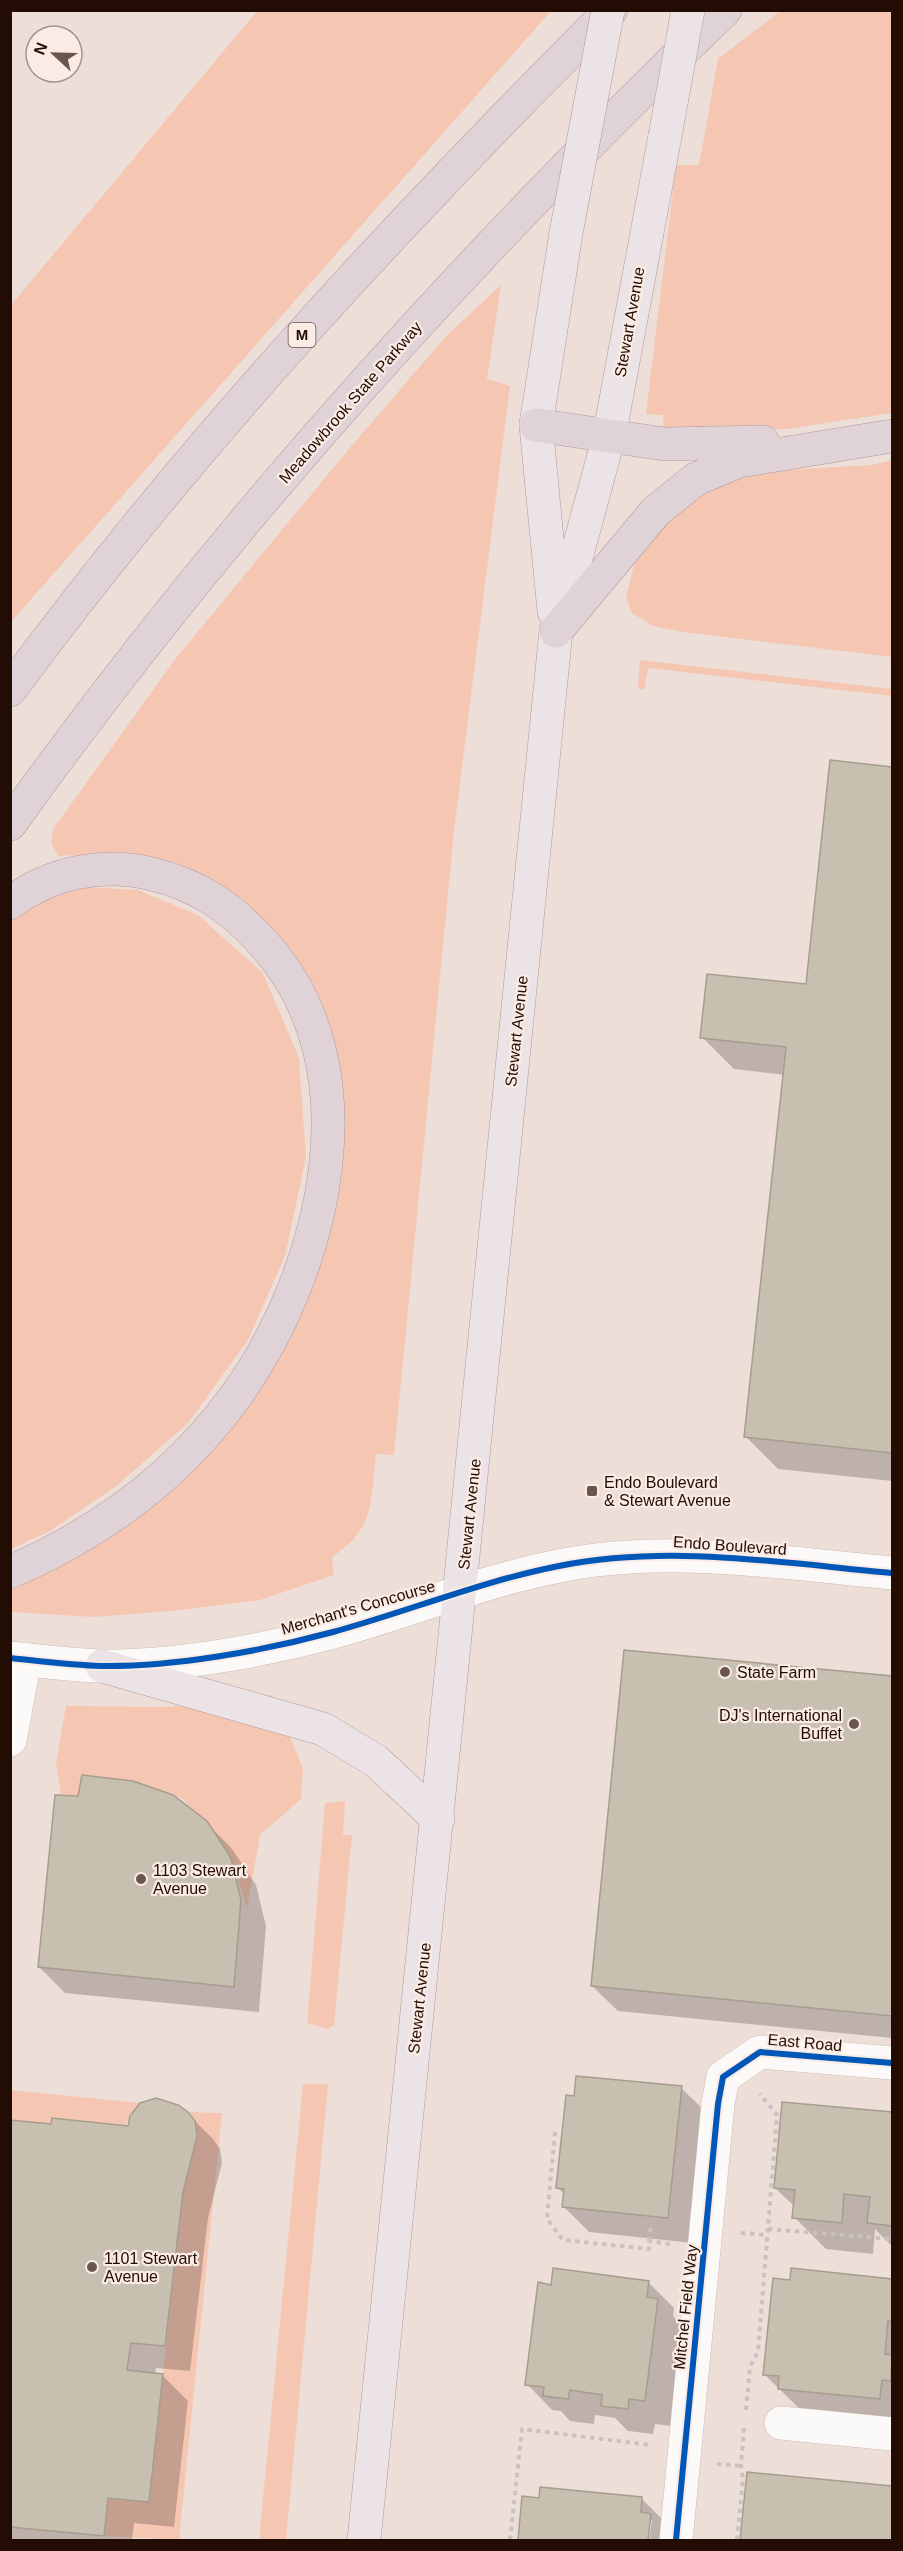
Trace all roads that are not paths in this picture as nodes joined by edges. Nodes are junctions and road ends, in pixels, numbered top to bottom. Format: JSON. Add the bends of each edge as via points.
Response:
{"nodes":[{"id":1,"x":610,"y":10,"type":"edge"},
{"id":2,"x":688,"y":10,"type":"edge"},
{"id":3,"x":725,"y":10,"type":"edge"},
{"id":4,"x":536,"y":425,"type":"junction"},
{"id":5,"x":892,"y":436,"type":"edge"},
{"id":6,"x":609,"y":437,"type":"junction"},
{"id":7,"x":852,"y":443,"type":"junction"},
{"id":8,"x":556,"y":631,"type":"junction"},
{"id":9,"x":13,"y":686,"type":"edge"},
{"id":10,"x":10,"y":824,"type":"edge"},
{"id":11,"x":10,"y":903,"type":"edge"},
{"id":12,"x":10,"y":1572,"type":"edge"},
{"id":13,"x":892,"y":1573,"type":"edge"},
{"id":14,"x":461,"y":1591,"type":"junction"},
{"id":15,"x":18,"y":1659,"type":"edge"},
{"id":16,"x":102,"y":1666,"type":"junction"},
{"id":17,"x":10,"y":1740,"type":"edge"},
{"id":18,"x":438,"y":1819,"type":"junction"},
{"id":19,"x":892,"y":2063,"type":"edge"},
{"id":20,"x":723,"y":2077,"type":"joint"},
{"id":21,"x":781,"y":2423,"type":"dead end"},
{"id":22,"x":892,"y":2434,"type":"edge"},
{"id":23,"x":364,"y":2541,"type":"edge"},
{"id":24,"x":676,"y":2541,"type":"edge"}],
"edges":[{"from":1,"to":4,"type":"main road","name":"Stewart Avenue","bridge":true,"via":[[566,233]]},
{"from":1,"to":9,"type":"highway","number":"M","via":[[470,152],[288,350],[189,466]]},
{"from":2,"to":6,"type":"main road","name":"Stewart Avenue","bridge":true},
{"from":3,"to":10,"type":"highway","name":"Meadowbrook State Parkway","via":[[525,211],[345,407],[173,612]]},
{"from":4,"to":6,"type":"highway"},
{"from":4,"to":8,"type":"main road","name":"Stewart Avenue"},
{"from":5,"to":7,"type":"highway"},
{"from":6,"to":7,"type":"highway","via":[[664,444]]},
{"from":6,"to":8,"type":"main road","name":"Stewart Avenue"},
{"from":7,"to":8,"type":"highway","via":[[739,461],[696,479],[656,511]]},
{"from":8,"to":14,"type":"main road","name":"Stewart Avenue"},
{"from":11,"to":12,"type":"highway","via":[[59,877],[81,871],[120,869],[182,883],[219,901],[273,953],[300,994],[314,1029],[324,1072],[327,1132],[322,1189],[308,1250],[271,1340],[235,1397],[193,1449],[142,1496],[85,1535]]},
{"from":13,"to":14,"type":"street","name":"Endo Boulevard","via":[[659,1554],[561,1565]]},
{"from":14,"to":16,"type":"street","name":"Merchant's Concourse","via":[[372,1621],[288,1643],[205,1658]]},
{"from":14,"to":18,"type":"main road","name":"Stewart Avenue"},
{"from":15,"to":16,"type":"street","name":"Merchant's Concourse"},
{"from":15,"to":17,"type":"street"},
{"from":16,"to":18,"type":"main road","via":[[323,1729],[376,1761]]},
{"from":18,"to":23,"type":"main road","name":"Stewart Avenue"},
{"from":19,"to":20,"type":"street","name":"East Road","via":[[760,2052]]},
{"from":20,"to":24,"type":"street","name":"Mitchel Field Way"},
{"from":21,"to":22,"type":"street"}]}
